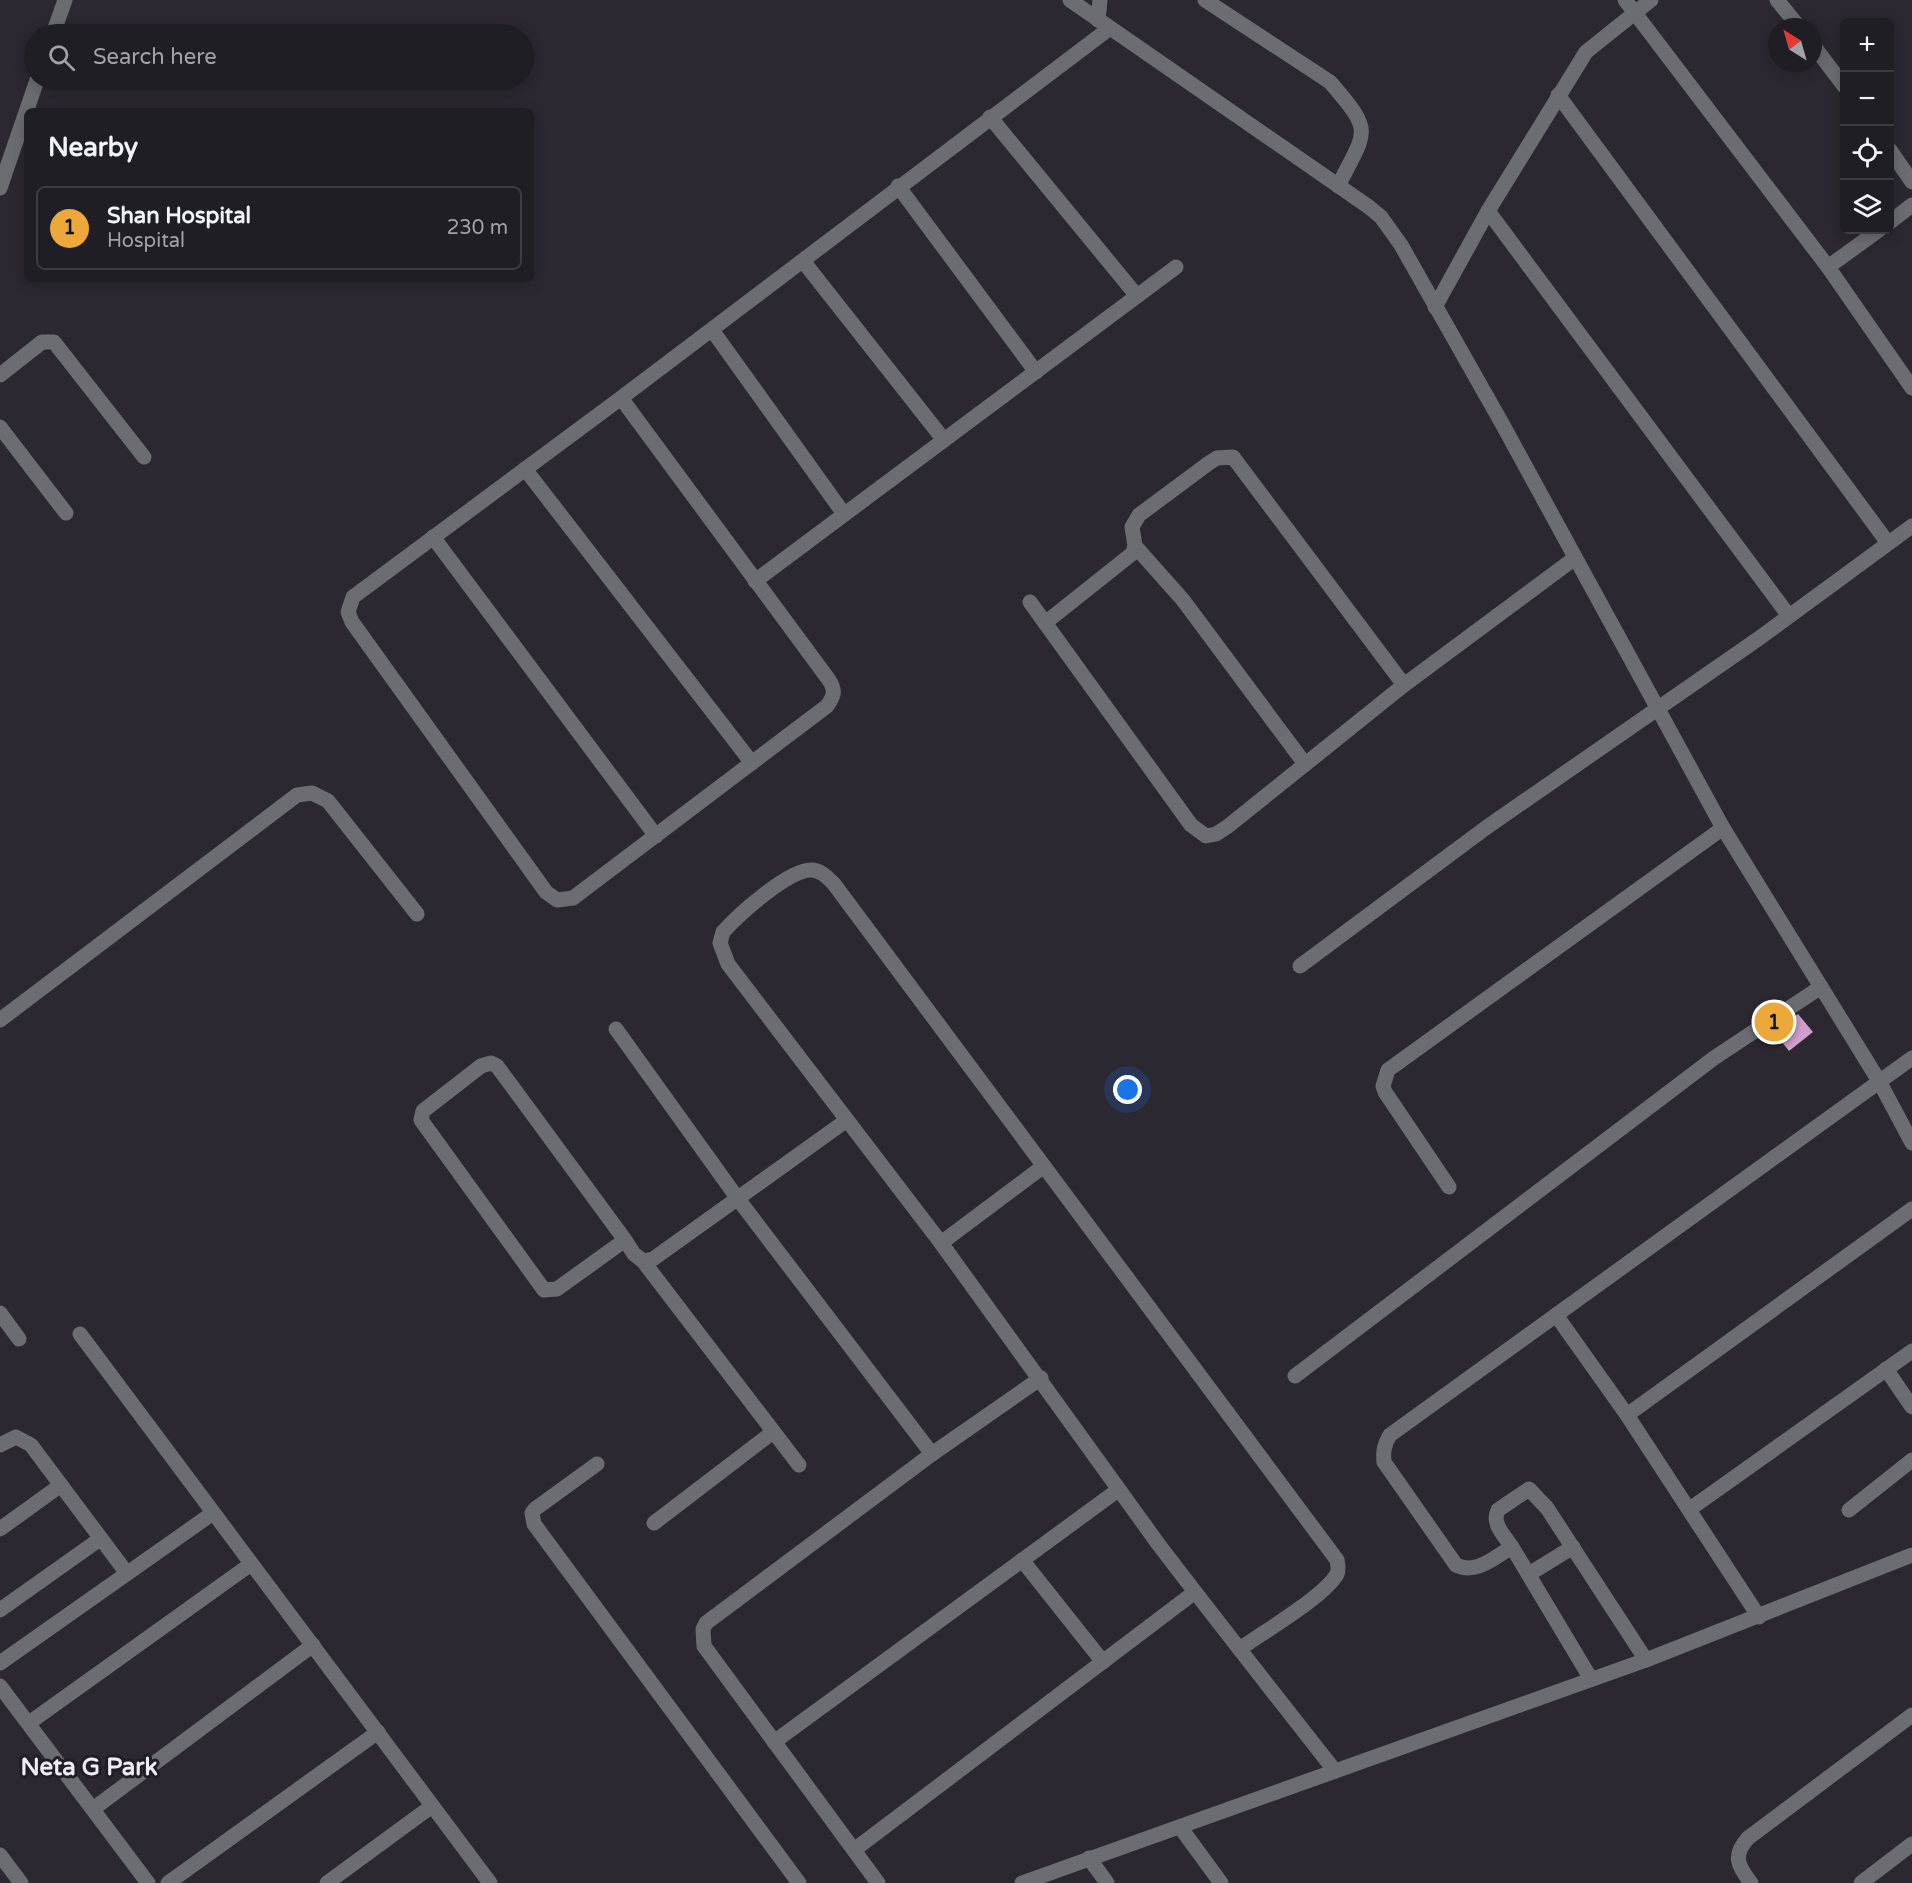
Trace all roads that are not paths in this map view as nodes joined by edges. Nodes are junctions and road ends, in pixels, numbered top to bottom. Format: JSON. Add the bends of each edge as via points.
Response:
{"nodes":[{"id":1,"x":65,"y":0,"type":"edge"},
{"id":2,"x":1070,"y":0,"type":"edge"},
{"id":3,"x":1100,"y":0,"type":"edge"},
{"id":4,"x":1204,"y":0,"type":"edge"},
{"id":5,"x":1624,"y":0,"type":"edge"},
{"id":6,"x":1651,"y":0,"type":"edge"},
{"id":7,"x":1777,"y":0,"type":"edge"},
{"id":8,"x":1634,"y":13,"type":"junction"},
{"id":9,"x":1792,"y":18,"type":"edge"},
{"id":10,"x":57,"y":24,"type":"edge"},
{"id":11,"x":1104,"y":24,"type":"junction"},
{"id":12,"x":1822,"y":57,"type":"edge"},
{"id":13,"x":1840,"y":80,"type":"edge"},
{"id":14,"x":34,"y":90,"type":"edge"},
{"id":15,"x":1558,"y":96,"type":"junction"},
{"id":16,"x":27,"y":108,"type":"edge"},
{"id":17,"x":990,"y":117,"type":"junction"},
{"id":18,"x":24,"y":118,"type":"edge"},
{"id":19,"x":1894,"y":156,"type":"edge"},
{"id":20,"x":1912,"y":182,"type":"edge"},
{"id":21,"x":898,"y":186,"type":"junction"},
{"id":22,"x":1338,"y":186,"type":"junction"},
{"id":23,"x":0,"y":188,"type":"edge"},
{"id":24,"x":1912,"y":205,"type":"edge"},
{"id":25,"x":1488,"y":212,"type":"junction"},
{"id":26,"x":1894,"y":219,"type":"edge"},
{"id":27,"x":1873,"y":234,"type":"edge"},
{"id":28,"x":803,"y":261,"type":"junction"},
{"id":29,"x":1176,"y":267,"type":"dead end"},
{"id":30,"x":1828,"y":267,"type":"junction"},
{"id":31,"x":1137,"y":296,"type":"junction"},
{"id":32,"x":1435,"y":307,"type":"junction"},
{"id":33,"x":712,"y":330,"type":"junction"},
{"id":34,"x":1036,"y":372,"type":"junction"},
{"id":35,"x":0,"y":375,"type":"edge"},
{"id":36,"x":1912,"y":388,"type":"edge"},
{"id":37,"x":621,"y":398,"type":"junction"},
{"id":38,"x":0,"y":427,"type":"edge"},
{"id":39,"x":944,"y":440,"type":"junction"},
{"id":40,"x":144,"y":457,"type":"dead end"},
{"id":41,"x":525,"y":469,"type":"junction"},
{"id":42,"x":66,"y":513,"type":"dead end"},
{"id":43,"x":844,"y":514,"type":"junction"},
{"id":44,"x":1912,"y":526,"type":"edge"},
{"id":45,"x":433,"y":537,"type":"junction"},
{"id":46,"x":1888,"y":543,"type":"junction"},
{"id":47,"x":1135,"y":546,"type":"junction"},
{"id":48,"x":1575,"y":558,"type":"junction"},
{"id":49,"x":755,"y":581,"type":"junction"},
{"id":50,"x":1030,"y":602,"type":"dead end"},
{"id":51,"x":1789,"y":616,"type":"junction"},
{"id":52,"x":1045,"y":623,"type":"junction"},
{"id":53,"x":1404,"y":685,"type":"junction"},
{"id":54,"x":1658,"y":710,"type":"junction"},
{"id":55,"x":753,"y":763,"type":"junction"},
{"id":56,"x":1305,"y":764,"type":"junction"},
{"id":57,"x":1723,"y":828,"type":"junction"},
{"id":58,"x":656,"y":836,"type":"junction"},
{"id":59,"x":417,"y":914,"type":"dead end"},
{"id":60,"x":1300,"y":966,"type":"dead end"},
{"id":61,"x":1821,"y":987,"type":"junction"},
{"id":62,"x":0,"y":1020,"type":"edge"},
{"id":63,"x":616,"y":1029,"type":"dead end"},
{"id":64,"x":1912,"y":1058,"type":"edge"},
{"id":65,"x":1879,"y":1081,"type":"junction"},
{"id":66,"x":847,"y":1120,"type":"junction"},
{"id":67,"x":1912,"y":1143,"type":"edge"},
{"id":68,"x":1044,"y":1166,"type":"junction"},
{"id":69,"x":1449,"y":1187,"type":"dead end"},
{"id":70,"x":738,"y":1198,"type":"junction"},
{"id":71,"x":1912,"y":1209,"type":"edge"},
{"id":72,"x":626,"y":1240,"type":"junction"},
{"id":73,"x":941,"y":1243,"type":"junction"},
{"id":74,"x":643,"y":1261,"type":"junction"},
{"id":75,"x":0,"y":1313,"type":"edge"},
{"id":76,"x":1556,"y":1315,"type":"junction"},
{"id":77,"x":80,"y":1334,"type":"dead end"},
{"id":78,"x":19,"y":1339,"type":"dead end"},
{"id":79,"x":1912,"y":1351,"type":"edge"},
{"id":80,"x":1886,"y":1369,"type":"junction"},
{"id":81,"x":1295,"y":1376,"type":"dead end"},
{"id":82,"x":1041,"y":1378,"type":"junction"},
{"id":83,"x":1912,"y":1407,"type":"edge"},
{"id":84,"x":1627,"y":1415,"type":"junction"},
{"id":85,"x":773,"y":1432,"type":"junction"},
{"id":86,"x":0,"y":1445,"type":"edge"},
{"id":87,"x":932,"y":1454,"type":"junction"},
{"id":88,"x":1912,"y":1460,"type":"edge"},
{"id":89,"x":597,"y":1464,"type":"dead end"},
{"id":90,"x":799,"y":1465,"type":"dead end"},
{"id":91,"x":61,"y":1485,"type":"junction"},
{"id":92,"x":1118,"y":1490,"type":"junction"},
{"id":93,"x":1690,"y":1509,"type":"junction"},
{"id":94,"x":1849,"y":1510,"type":"dead end"},
{"id":95,"x":213,"y":1513,"type":"junction"},
{"id":96,"x":654,"y":1523,"type":"dead end"},
{"id":97,"x":0,"y":1529,"type":"edge"},
{"id":98,"x":100,"y":1539,"type":"junction"},
{"id":99,"x":1512,"y":1547,"type":"junction"},
{"id":100,"x":1573,"y":1547,"type":"junction"},
{"id":101,"x":1912,"y":1555,"type":"edge"},
{"id":102,"x":1022,"y":1560,"type":"junction"},
{"id":103,"x":251,"y":1564,"type":"junction"},
{"id":104,"x":126,"y":1572,"type":"junction"},
{"id":105,"x":1529,"y":1574,"type":"junction"},
{"id":106,"x":1195,"y":1593,"type":"junction"},
{"id":107,"x":0,"y":1610,"type":"edge"},
{"id":108,"x":1759,"y":1617,"type":"junction"},
{"id":109,"x":313,"y":1645,"type":"junction"},
{"id":110,"x":1240,"y":1649,"type":"junction"},
{"id":111,"x":1646,"y":1660,"type":"junction"},
{"id":112,"x":1102,"y":1662,"type":"junction"},
{"id":113,"x":0,"y":1663,"type":"edge"},
{"id":114,"x":1591,"y":1679,"type":"junction"},
{"id":115,"x":0,"y":1686,"type":"edge"},
{"id":116,"x":1912,"y":1715,"type":"edge"},
{"id":117,"x":29,"y":1724,"type":"junction"},
{"id":118,"x":378,"y":1732,"type":"junction"},
{"id":119,"x":774,"y":1742,"type":"junction"},
{"id":120,"x":1335,"y":1771,"type":"junction"},
{"id":121,"x":432,"y":1806,"type":"junction"},
{"id":122,"x":93,"y":1809,"type":"junction"},
{"id":123,"x":1180,"y":1827,"type":"junction"},
{"id":124,"x":1912,"y":1844,"type":"edge"},
{"id":125,"x":854,"y":1850,"type":"junction"},
{"id":126,"x":0,"y":1855,"type":"edge"},
{"id":127,"x":1089,"y":1858,"type":"junction"},
{"id":128,"x":21,"y":1883,"type":"edge"},
{"id":129,"x":148,"y":1883,"type":"edge"},
{"id":130,"x":168,"y":1883,"type":"edge"},
{"id":131,"x":327,"y":1883,"type":"edge"},
{"id":132,"x":490,"y":1883,"type":"edge"},
{"id":133,"x":799,"y":1883,"type":"edge"},
{"id":134,"x":878,"y":1883,"type":"edge"},
{"id":135,"x":1022,"y":1883,"type":"edge"},
{"id":136,"x":1107,"y":1883,"type":"edge"},
{"id":137,"x":1221,"y":1883,"type":"edge"},
{"id":138,"x":1751,"y":1883,"type":"edge"},
{"id":139,"x":1861,"y":1883,"type":"edge"}],
"edges":[{"from":1,"to":10,"type":"street"},
{"from":2,"to":11,"type":"street"},
{"from":3,"to":11,"type":"street"},
{"from":4,"to":22,"type":"street","via":[[1330,82],[1347,101],[1362,122],[1363,131]]},
{"from":5,"to":8,"type":"street"},
{"from":6,"to":8,"type":"street"},
{"from":7,"to":9,"type":"street"},
{"from":8,"to":15,"type":"street","via":[[1586,52]]},
{"from":8,"to":30,"type":"street"},
{"from":11,"to":17,"type":"street"},
{"from":11,"to":22,"type":"street"},
{"from":12,"to":13,"type":"street"},
{"from":14,"to":16,"type":"street"},
{"from":15,"to":25,"type":"street"},
{"from":15,"to":46,"type":"street"},
{"from":17,"to":21,"type":"street"},
{"from":17,"to":31,"type":"street"},
{"from":18,"to":23,"type":"street"},
{"from":19,"to":20,"type":"street"},
{"from":21,"to":28,"type":"street"},
{"from":21,"to":34,"type":"street"},
{"from":22,"to":32,"type":"street","via":[[1369,207],[1390,228]]},
{"from":24,"to":26,"type":"street"},
{"from":25,"to":32,"type":"street"},
{"from":25,"to":51,"type":"street"},
{"from":27,"to":30,"type":"street"},
{"from":28,"to":33,"type":"street"},
{"from":28,"to":39,"type":"street"},
{"from":29,"to":31,"type":"street"},
{"from":30,"to":36,"type":"street"},
{"from":31,"to":34,"type":"street"},
{"from":32,"to":48,"type":"street"},
{"from":33,"to":37,"type":"street"},
{"from":33,"to":43,"type":"street"},
{"from":34,"to":39,"type":"street"},
{"from":35,"to":40,"type":"street","via":[[42,342],[54,342]]},
{"from":37,"to":41,"type":"street"},
{"from":37,"to":49,"type":"street"},
{"from":38,"to":42,"type":"street"},
{"from":39,"to":43,"type":"street"},
{"from":41,"to":45,"type":"street"},
{"from":41,"to":55,"type":"street"},
{"from":43,"to":49,"type":"street"},
{"from":44,"to":46,"type":"street"},
{"from":45,"to":58,"type":"street"},
{"from":45,"to":58,"type":"street","via":[[353,597],[348,612],[546,892],[557,900],[573,898]]},
{"from":46,"to":51,"type":"street"},
{"from":47,"to":52,"type":"street","via":[[1130,556]]},
{"from":47,"to":53,"type":"street","via":[[1132,527],[1139,515],[1217,458],[1233,457]]},
{"from":47,"to":56,"type":"street","via":[[1183,600]]},
{"from":48,"to":53,"type":"street"},
{"from":48,"to":54,"type":"street"},
{"from":49,"to":55,"type":"street","via":[[834,687],[834,697]]},
{"from":50,"to":52,"type":"street"},
{"from":51,"to":54,"type":"street"},
{"from":52,"to":56,"type":"street","via":[[1198,832],[1206,836],[1216,834]]},
{"from":53,"to":56,"type":"street"},
{"from":54,"to":57,"type":"street"},
{"from":54,"to":60,"type":"street","via":[[1487,827]]},
{"from":55,"to":58,"type":"street"},
{"from":57,"to":61,"type":"street"},
{"from":57,"to":69,"type":"street","via":[[1388,1071],[1385,1092]]},
{"from":59,"to":62,"type":"street","via":[[328,801],[312,793],[297,795]]},
{"from":61,"to":65,"type":"street"},
{"from":61,"to":81,"type":"street","via":[[1714,1058]]},
{"from":63,"to":70,"type":"street"},
{"from":64,"to":65,"type":"street"},
{"from":65,"to":67,"type":"street"},
{"from":65,"to":76,"type":"street"},
{"from":66,"to":68,"type":"street","via":[[728,964],[720,943],[730,924],[787,879],[812,870],[824,874],[834,884]]},
{"from":66,"to":70,"type":"street"},
{"from":66,"to":73,"type":"street"},
{"from":68,"to":73,"type":"street"},
{"from":68,"to":110,"type":"street","via":[[1337,1560],[1336,1575],[1323,1589]]},
{"from":70,"to":74,"type":"street","via":[[653,1259]]},
{"from":70,"to":87,"type":"street"},
{"from":71,"to":84,"type":"street"},
{"from":72,"to":72,"type":"street","via":[[556,1289],[543,1290],[422,1120],[423,1110],[481,1066],[497,1066]]},
{"from":72,"to":74,"type":"street"},
{"from":73,"to":82,"type":"street"},
{"from":74,"to":85,"type":"street"},
{"from":75,"to":78,"type":"street"},
{"from":76,"to":84,"type":"street"},
{"from":76,"to":99,"type":"street","via":[[1390,1435],[1383,1450],[1384,1462],[1456,1565],[1467,1569],[1482,1566]]},
{"from":77,"to":95,"type":"street"},
{"from":79,"to":80,"type":"street"},
{"from":80,"to":83,"type":"street"},
{"from":80,"to":93,"type":"street"},
{"from":82,"to":87,"type":"street"},
{"from":82,"to":92,"type":"street"},
{"from":84,"to":93,"type":"street"},
{"from":85,"to":90,"type":"street"},
{"from":85,"to":96,"type":"street"},
{"from":86,"to":91,"type":"street","via":[[10,1438],[26,1440]]},
{"from":87,"to":119,"type":"street","via":[[706,1623],[704,1646]]},
{"from":88,"to":94,"type":"street"},
{"from":89,"to":133,"type":"street","via":[[535,1509],[534,1524]]},
{"from":91,"to":97,"type":"street"},
{"from":91,"to":98,"type":"street"},
{"from":92,"to":102,"type":"street"},
{"from":92,"to":106,"type":"street"},
{"from":93,"to":108,"type":"street"},
{"from":95,"to":103,"type":"street"},
{"from":95,"to":104,"type":"street"},
{"from":98,"to":104,"type":"street"},
{"from":98,"to":107,"type":"street"},
{"from":99,"to":100,"type":"street","via":[[1496,1524],[1495,1515],[1529,1489]]},
{"from":99,"to":105,"type":"street"},
{"from":100,"to":105,"type":"street"},
{"from":100,"to":111,"type":"street"},
{"from":101,"to":108,"type":"street"},
{"from":102,"to":112,"type":"street"},
{"from":102,"to":119,"type":"street"},
{"from":103,"to":109,"type":"street"},
{"from":103,"to":117,"type":"street"},
{"from":104,"to":113,"type":"street"},
{"from":105,"to":114,"type":"street"},
{"from":106,"to":110,"type":"street"},
{"from":106,"to":112,"type":"street"},
{"from":108,"to":111,"type":"street"},
{"from":109,"to":118,"type":"street"},
{"from":109,"to":122,"type":"street"},
{"from":110,"to":120,"type":"street"},
{"from":111,"to":114,"type":"street"},
{"from":112,"to":125,"type":"street"},
{"from":114,"to":120,"type":"street"},
{"from":115,"to":117,"type":"street"},
{"from":116,"to":138,"type":"street","via":[[1748,1838],[1737,1853],[1737,1863]]},
{"from":117,"to":122,"type":"street"},
{"from":118,"to":121,"type":"street"},
{"from":118,"to":130,"type":"street"},
{"from":119,"to":125,"type":"street"},
{"from":120,"to":123,"type":"street"},
{"from":121,"to":131,"type":"street"},
{"from":121,"to":132,"type":"street"},
{"from":122,"to":129,"type":"street"},
{"from":123,"to":127,"type":"street"},
{"from":123,"to":137,"type":"street"},
{"from":124,"to":139,"type":"street"},
{"from":125,"to":134,"type":"street"},
{"from":126,"to":128,"type":"street"},
{"from":127,"to":135,"type":"street"},
{"from":127,"to":136,"type":"street"}]}
